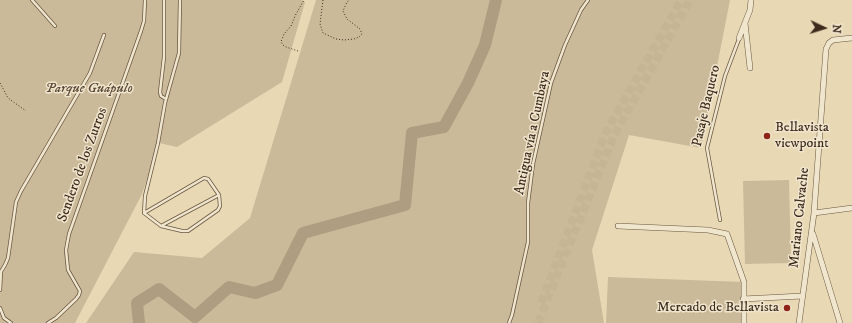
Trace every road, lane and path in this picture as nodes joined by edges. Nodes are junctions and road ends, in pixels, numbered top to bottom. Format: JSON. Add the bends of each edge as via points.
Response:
{"nodes":[{"id":1,"x":32,"y":0,"type":"edge"},
{"id":2,"x":145,"y":0,"type":"edge"},
{"id":3,"x":164,"y":0,"type":"edge"},
{"id":4,"x":180,"y":0,"type":"edge"},
{"id":5,"x":304,"y":0,"type":"edge"},
{"id":6,"x":323,"y":0,"type":"edge"},
{"id":7,"x":350,"y":0,"type":"edge"},
{"id":8,"x":588,"y":0,"type":"edge"},
{"id":9,"x":751,"y":0,"type":"edge"},
{"id":10,"x":745,"y":23,"type":"junction"},
{"id":11,"x":55,"y":26,"type":"dead end"},
{"id":12,"x":104,"y":35,"type":"dead end"},
{"id":13,"x":739,"y":38,"type":"joint"},
{"id":14,"x":852,"y":38,"type":"edge"},
{"id":15,"x":298,"y":51,"type":"dead end"},
{"id":16,"x":750,"y":68,"type":"dead end"},
{"id":17,"x":0,"y":83,"type":"edge"},
{"id":18,"x":166,"y":99,"type":"junction"},
{"id":19,"x":26,"y":110,"type":"dead end"},
{"id":20,"x":219,"y":195,"type":"junction"},
{"id":21,"x":852,"y":208,"type":"edge"},
{"id":22,"x":144,"y":213,"type":"junction"},
{"id":23,"x":814,"y":213,"type":"junction"},
{"id":24,"x":720,"y":220,"type":"dead end"},
{"id":25,"x":161,"y":226,"type":"junction"},
{"id":26,"x":618,"y":226,"type":"dead end"},
{"id":27,"x":812,"y":232,"type":"junction"},
{"id":28,"x":1,"y":272,"type":"edge"},
{"id":29,"x":0,"y":290,"type":"edge"},
{"id":30,"x":802,"y":296,"type":"junction"},
{"id":31,"x":743,"y":299,"type":"junction"},
{"id":32,"x":0,"y":308,"type":"edge"},
{"id":33,"x":11,"y":323,"type":"edge"},
{"id":34,"x":48,"y":323,"type":"edge"},
{"id":35,"x":509,"y":323,"type":"edge"},
{"id":36,"x":744,"y":323,"type":"edge"},
{"id":37,"x":799,"y":323,"type":"edge"},
{"id":38,"x":840,"y":323,"type":"edge"}],
"edges":[{"from":1,"to":11,"type":"lane"},
{"from":2,"to":34,"type":"lane","name":"Sendero de los Zurros","via":[[142,31],[69,234],[66,250],[68,270],[80,291],[76,299]]},
{"from":3,"to":18,"type":"lane","via":[[164,58],[160,92]]},
{"from":4,"to":18,"type":"lane","via":[[179,53]]},
{"from":5,"to":15,"type":"path","via":[[281,42],[286,47]]},
{"from":6,"to":7,"type":"path","via":[[320,24],[323,33],[336,40],[344,40],[354,39],[362,34],[360,29],[347,19],[343,11]]},
{"from":8,"to":35,"type":"lane","name":"Antigua vía a Cumbaya","via":[[565,45],[551,83],[533,164],[528,203],[528,242]]},
{"from":9,"to":10,"type":"street","name":"Pasaje Baquero"},
{"from":10,"to":13,"type":"street","name":"Pasaje Baquero"},
{"from":10,"to":16,"type":"street"},
{"from":12,"to":28,"type":"lane","via":[[90,72],[16,202],[8,258]]},
{"from":13,"to":24,"type":"lane","name":"Pasaje Baquero","via":[[725,76],[707,148]]},
{"from":14,"to":23,"type":"street","name":"Mariano Calvache","via":[[833,40],[826,49]]},
{"from":17,"to":19,"type":"path","via":[[8,98]]},
{"from":18,"to":22,"type":"lane","via":[[145,196]]},
{"from":20,"to":22,"type":"lane","via":[[204,178]]},
{"from":20,"to":25,"type":"lane"},
{"from":20,"to":25,"type":"lane","via":[[218,210],[188,231]]},
{"from":21,"to":23,"type":"street"},
{"from":22,"to":25,"type":"lane"},
{"from":23,"to":27,"type":"street","name":"Mariano Calvache"},
{"from":26,"to":31,"type":"street","via":[[708,230],[728,234],[744,282]]},
{"from":27,"to":30,"type":"street","name":"Mariano Calvache"},
{"from":27,"to":38,"type":"street"},
{"from":28,"to":29,"type":"lane"},
{"from":30,"to":31,"type":"street"},
{"from":30,"to":37,"type":"street","name":"Mariano Calvache"},
{"from":31,"to":36,"type":"street"},
{"from":32,"to":33,"type":"lane","via":[[4,318]]}]}
